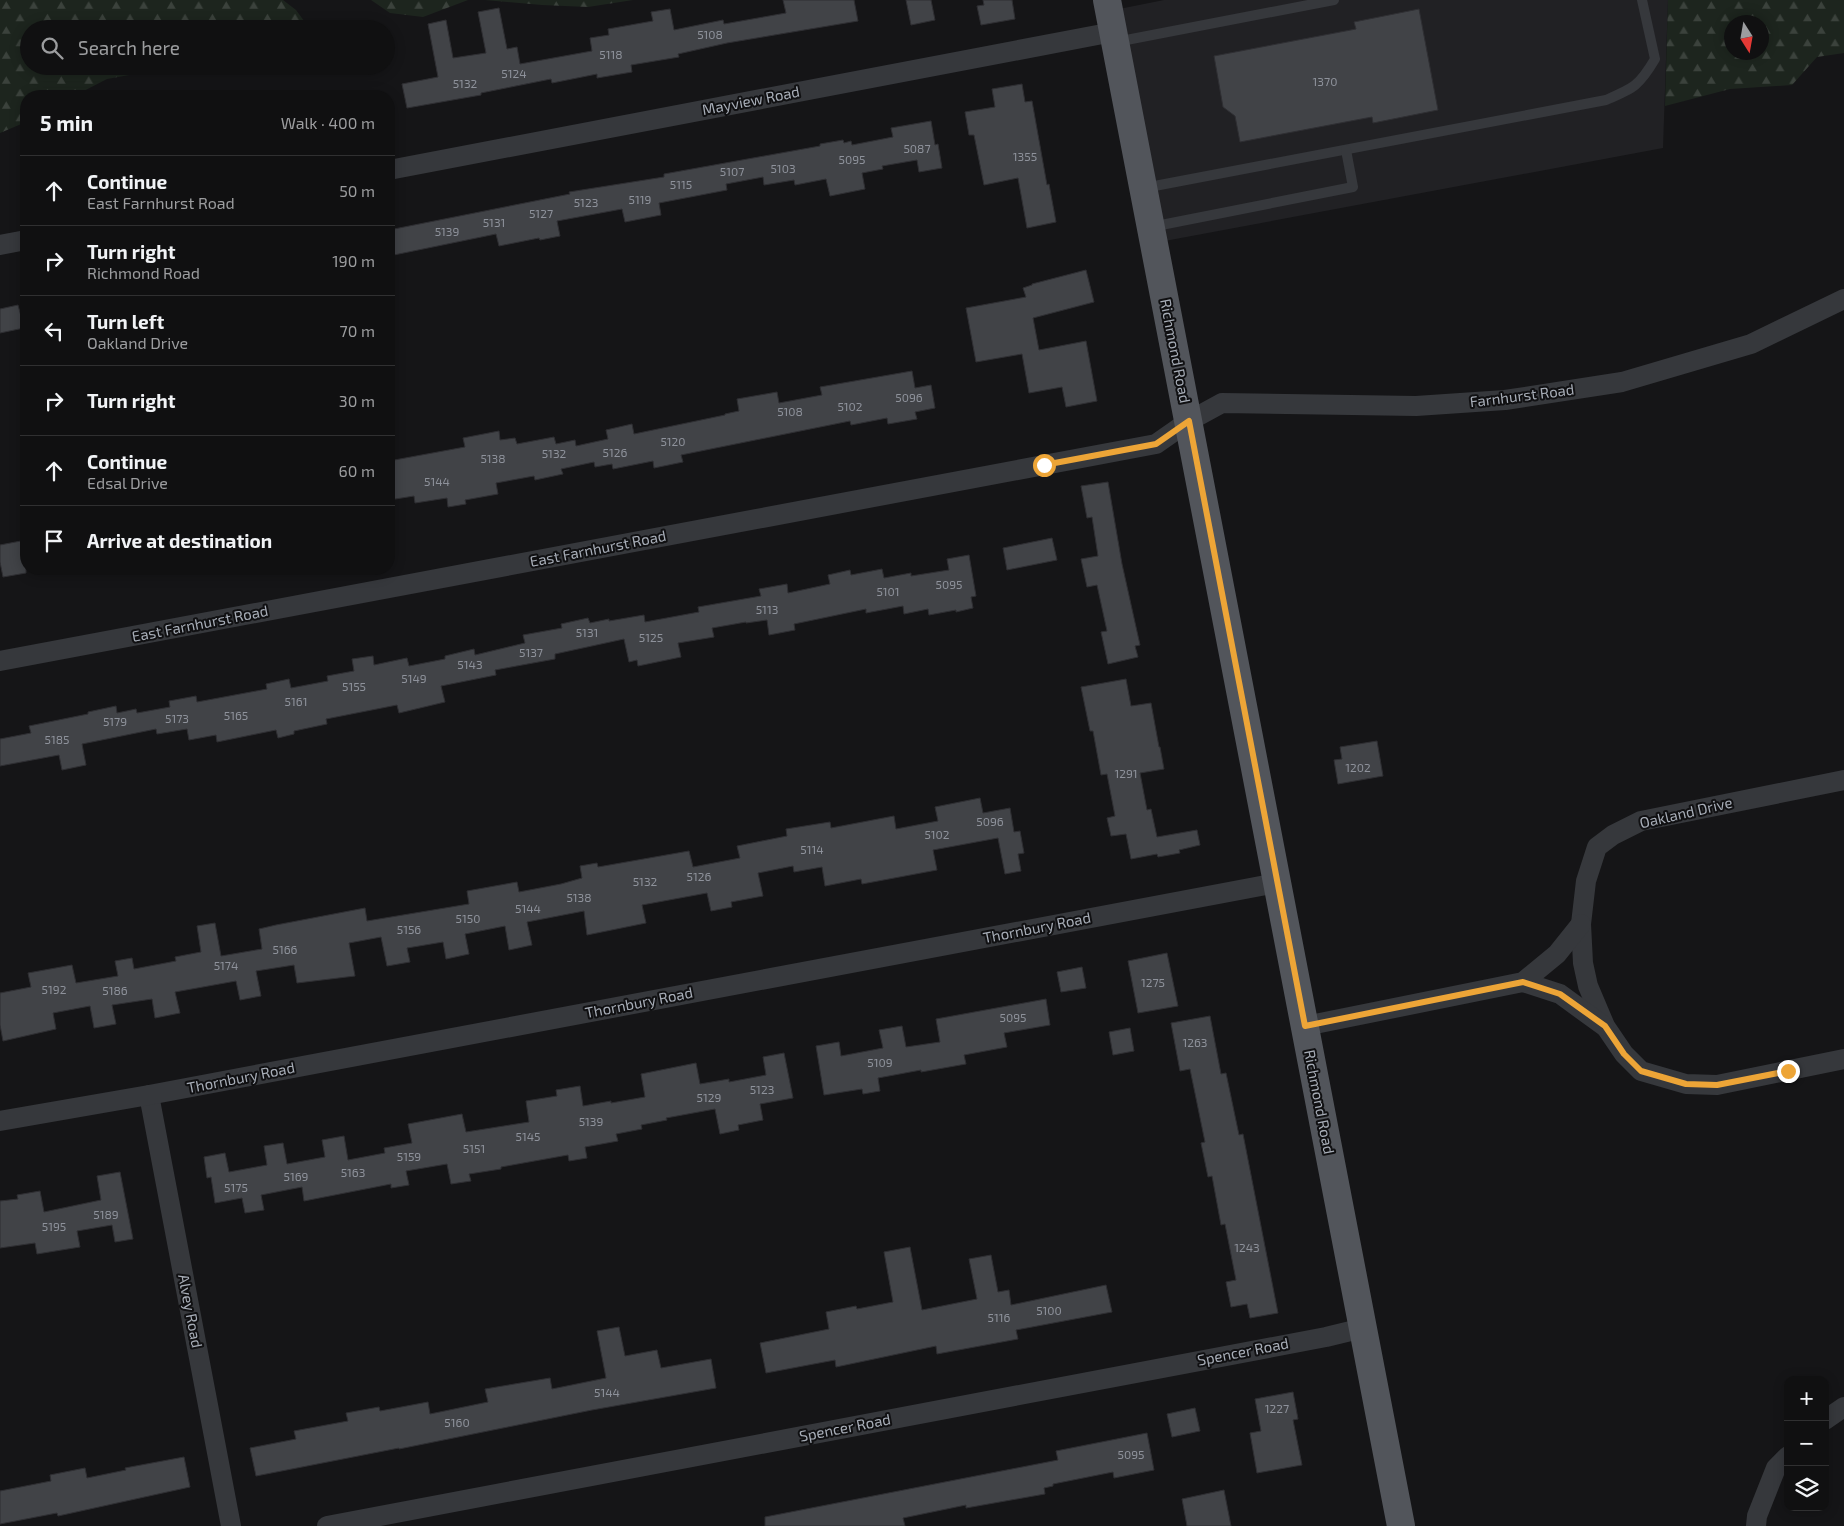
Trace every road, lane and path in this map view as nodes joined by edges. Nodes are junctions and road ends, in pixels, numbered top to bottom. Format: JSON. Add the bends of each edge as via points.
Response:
{"nodes":[{"id":1,"x":1107,"y":0,"type":"edge"},
{"id":2,"x":1334,"y":0,"type":"edge"},
{"id":3,"x":1642,"y":0,"type":"edge"},
{"id":4,"x":1114,"y":37,"type":"junction"},
{"id":5,"x":1346,"y":150,"type":"junction"},
{"id":6,"x":395,"y":169,"type":"edge"},
{"id":7,"x":1143,"y":188,"type":"junction"},
{"id":8,"x":1150,"y":227,"type":"junction"},
{"id":9,"x":20,"y":241,"type":"edge"},
{"id":10,"x":0,"y":245,"type":"edge"},
{"id":11,"x":1844,"y":299,"type":"edge"},
{"id":12,"x":1189,"y":421,"type":"junction"},
{"id":13,"x":0,"y":661,"type":"edge"},
{"id":14,"x":1844,"y":780,"type":"edge"},
{"id":15,"x":1277,"y":883,"type":"junction"},
{"id":16,"x":1581,"y":924,"type":"junction"},
{"id":17,"x":1523,"y":982,"type":"junction"},
{"id":18,"x":1305,"y":1026,"type":"junction"},
{"id":19,"x":1605,"y":1026,"type":"junction"},
{"id":20,"x":1844,"y":1059,"type":"edge"},
{"id":21,"x":149,"y":1095,"type":"junction"},
{"id":22,"x":0,"y":1121,"type":"edge"},
{"id":23,"x":1363,"y":1328,"type":"junction"},
{"id":24,"x":1844,"y":1407,"type":"edge"},
{"id":25,"x":1829,"y":1417,"type":"edge"},
{"id":26,"x":1784,"y":1460,"type":"edge"},
{"id":27,"x":231,"y":1526,"type":"edge"},
{"id":28,"x":327,"y":1526,"type":"edge"},
{"id":29,"x":1401,"y":1526,"type":"edge"},
{"id":30,"x":1756,"y":1526,"type":"edge"}],
"edges":[{"from":1,"to":4,"type":"main road","name":"Richmond Road"},
{"from":2,"to":4,"type":"lane"},
{"from":3,"to":5,"type":"lane","via":[[1655,59],[1633,88],[1606,100]]},
{"from":4,"to":6,"type":"street","name":"Mayview Road"},
{"from":4,"to":7,"type":"main road","name":"Richmond Road"},
{"from":5,"to":7,"type":"lane"},
{"from":5,"to":8,"type":"lane","via":[[1353,187]]},
{"from":7,"to":8,"type":"main road","name":"Richmond Road"},
{"from":8,"to":12,"type":"main road","name":"Richmond Road"},
{"from":9,"to":10,"type":"street"},
{"from":11,"to":12,"type":"street","name":"Farnhurst Road","via":[[1751,344],[1622,382],[1505,400],[1416,406],[1222,403]]},
{"from":12,"to":13,"type":"street","name":"East Farnhurst Road","via":[[1156,444]]},
{"from":12,"to":15,"type":"main road","name":"Richmond Road"},
{"from":14,"to":16,"type":"street","name":"Oakland Drive","via":[[1641,821],[1613,835],[1597,847],[1586,881]]},
{"from":15,"to":18,"type":"main road","name":"Richmond Road"},
{"from":15,"to":21,"type":"street","name":"Thornbury Road"},
{"from":16,"to":17,"type":"street","via":[[1557,954]]},
{"from":16,"to":19,"type":"street","name":"Oakland Drive","via":[[1583,963]]},
{"from":17,"to":18,"type":"street"},
{"from":17,"to":19,"type":"street","via":[[1560,994]]},
{"from":18,"to":23,"type":"main road","name":"Richmond Road"},
{"from":19,"to":20,"type":"street","via":[[1624,1054],[1641,1071],[1686,1084],[1717,1085]]},
{"from":21,"to":22,"type":"street","name":"Thornbury Road"},
{"from":21,"to":27,"type":"street","name":"Alvey Road"},
{"from":23,"to":28,"type":"street","name":"Spencer Road"},
{"from":23,"to":29,"type":"main road","name":"Richmond Road"},
{"from":24,"to":25,"type":"street"},
{"from":26,"to":30,"type":"street","via":[[1776,1468]]}]}
